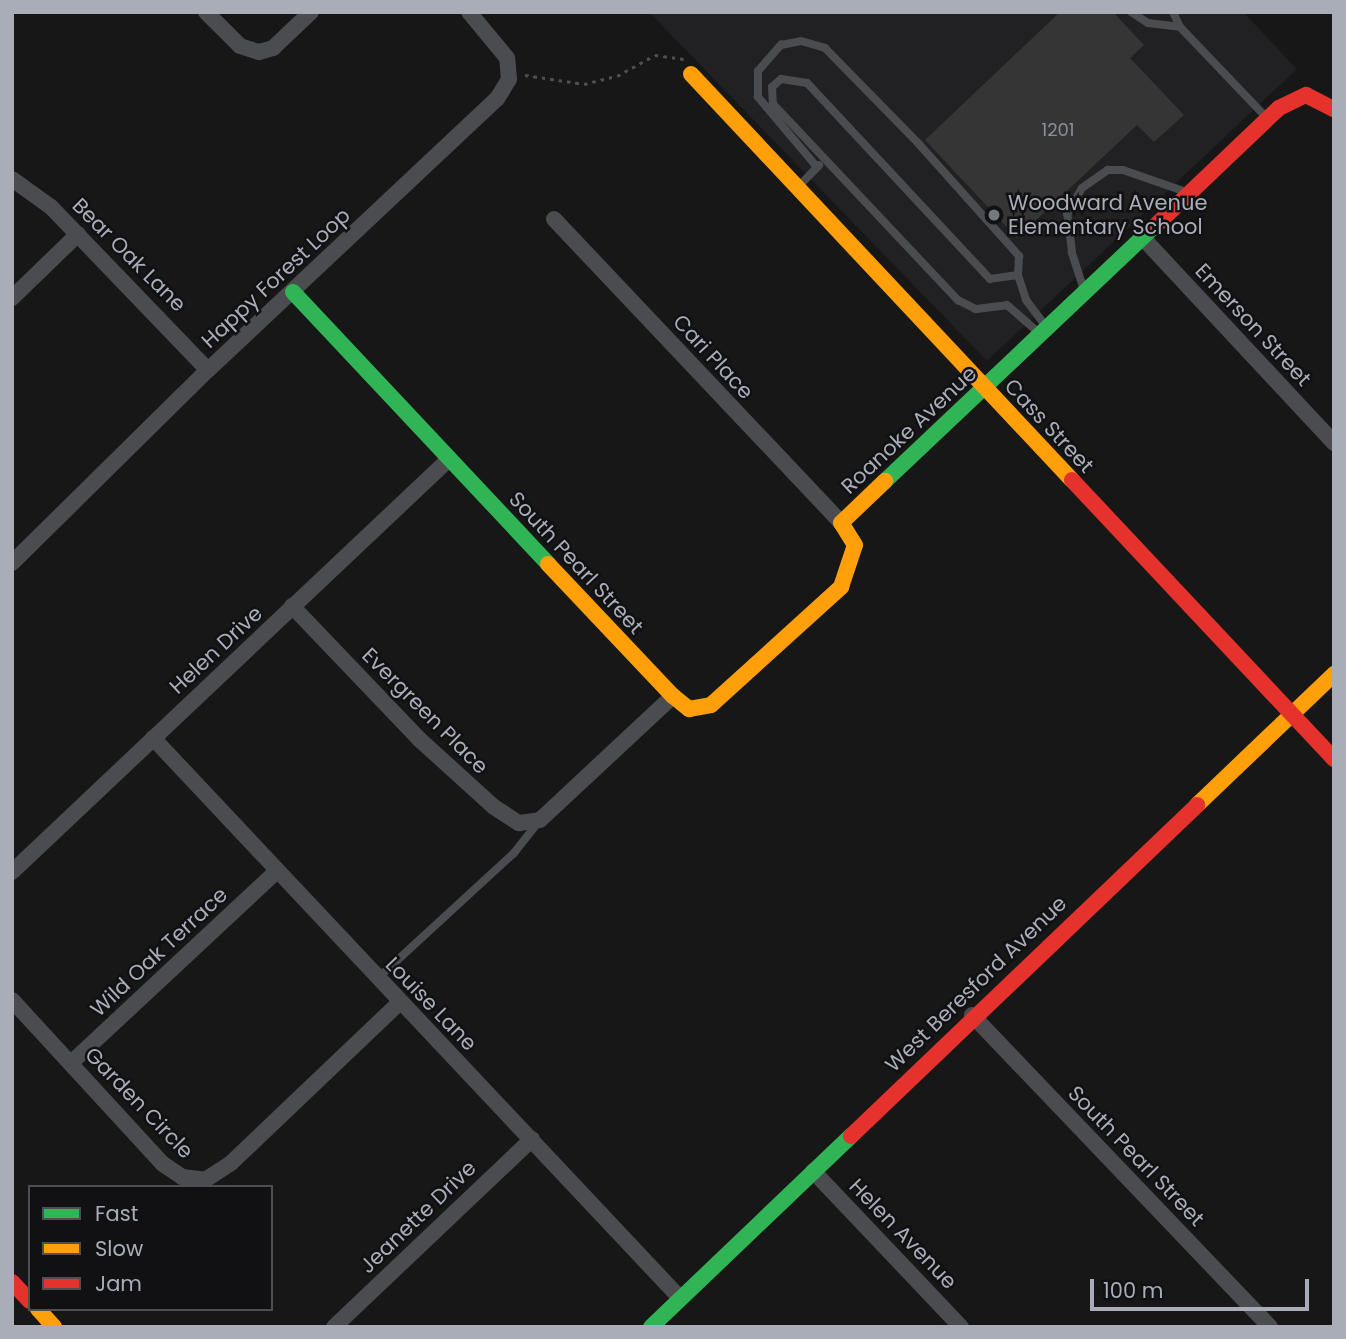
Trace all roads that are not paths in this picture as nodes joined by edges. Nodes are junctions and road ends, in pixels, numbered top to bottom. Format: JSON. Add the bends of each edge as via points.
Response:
{"nodes":[{"id":1,"x":206,"y":12,"type":"edge"},
{"id":2,"x":311,"y":12,"type":"edge"},
{"id":3,"x":469,"y":12,"type":"edge"},
{"id":4,"x":1131,"y":12,"type":"edge"},
{"id":5,"x":1173,"y":12,"type":"edge"},
{"id":6,"x":1180,"y":27,"type":"junction"},
{"id":7,"x":691,"y":74,"type":"road end"},
{"id":8,"x":1331,"y":106,"type":"edge"},
{"id":9,"x":1268,"y":119,"type":"junction"},
{"id":10,"x":820,"y":164,"type":"junction"},
{"id":11,"x":12,"y":179,"type":"edge"},
{"id":12,"x":799,"y":187,"type":"junction"},
{"id":13,"x":1189,"y":193,"type":"junction"},
{"id":14,"x":554,"y":219,"type":"dead end"},
{"id":15,"x":78,"y":234,"type":"junction"},
{"id":16,"x":1142,"y":237,"type":"junction"},
{"id":17,"x":1018,"y":275,"type":"junction"},
{"id":18,"x":293,"y":292,"type":"junction"},
{"id":19,"x":1084,"y":292,"type":"junction"},
{"id":20,"x":12,"y":298,"type":"edge"},
{"id":21,"x":1044,"y":330,"type":"junction"},
{"id":22,"x":208,"y":370,"type":"junction"},
{"id":23,"x":984,"y":388,"type":"junction"},
{"id":24,"x":1334,"y":443,"type":"edge"},
{"id":25,"x":449,"y":459,"type":"junction"},
{"id":26,"x":841,"y":523,"type":"junction"},
{"id":27,"x":12,"y":563,"type":"edge"},
{"id":28,"x":292,"y":606,"type":"junction"},
{"id":29,"x":1334,"y":674,"type":"edge"},
{"id":30,"x":673,"y":696,"type":"junction"},
{"id":31,"x":1291,"y":714,"type":"junction"},
{"id":32,"x":153,"y":738,"type":"junction"},
{"id":33,"x":1334,"y":759,"type":"edge"},
{"id":34,"x":540,"y":820,"type":"junction"},
{"id":35,"x":277,"y":871,"type":"junction"},
{"id":36,"x":12,"y":872,"type":"edge"},
{"id":37,"x":378,"y":978,"type":"junction"},
{"id":38,"x":12,"y":1000,"type":"edge"},
{"id":39,"x":400,"y":1002,"type":"junction"},
{"id":40,"x":972,"y":1015,"type":"junction"},
{"id":41,"x":71,"y":1063,"type":"junction"},
{"id":42,"x":532,"y":1139,"type":"junction"},
{"id":43,"x":813,"y":1171,"type":"junction"},
{"id":44,"x":12,"y":1282,"type":"edge"},
{"id":45,"x":28,"y":1298,"type":"edge"},
{"id":46,"x":680,"y":1298,"type":"junction"},
{"id":47,"x":40,"y":1311,"type":"edge"},
{"id":48,"x":654,"y":1326,"type":"edge"},
{"id":49,"x":54,"y":1327,"type":"edge"},
{"id":50,"x":334,"y":1327,"type":"edge"},
{"id":51,"x":961,"y":1327,"type":"edge"},
{"id":52,"x":1270,"y":1327,"type":"edge"}],
"edges":[{"from":1,"to":2,"type":"street","via":[[240,46],[259,52],[273,48]]},
{"from":3,"to":18,"type":"street","name":"Happy Forest Loop","via":[[507,58],[509,79],[497,99]]},
{"from":4,"to":6,"type":"lane","via":[[1148,23]]},
{"from":5,"to":6,"type":"lane"},
{"from":6,"to":9,"type":"lane"},
{"from":7,"to":12,"type":"street","name":"Cass Street"},
{"from":8,"to":9,"type":"street","name":"Roanoke Avenue","via":[[1306,95]]},
{"from":9,"to":13,"type":"street","name":"Roanoke Avenue"},
{"from":10,"to":12,"type":"lane"},
{"from":10,"to":17,"type":"lane","via":[[773,104],[772,88],[781,79],[807,83],[990,279]]},
{"from":10,"to":17,"type":"lane","via":[[758,97],[758,71],[781,45],[801,41],[825,48],[1005,237],[1019,256]]},
{"from":10,"to":21,"type":"lane","via":[[958,300],[976,309],[1007,304]]},
{"from":11,"to":15,"type":"street","name":"Bear Oak Lane","via":[[51,206]]},
{"from":12,"to":23,"type":"street","name":"Cass Street"},
{"from":13,"to":16,"type":"street","name":"Roanoke Avenue"},
{"from":13,"to":19,"type":"lane","via":[[1123,170],[1108,170],[1082,188],[1067,215]]},
{"from":14,"to":26,"type":"street","name":"Cari Place"},
{"from":15,"to":20,"type":"street"},
{"from":15,"to":22,"type":"street","name":"Bear Oak Lane"},
{"from":16,"to":19,"type":"street","name":"Roanoke Avenue"},
{"from":16,"to":24,"type":"street","name":"Emerson Street"},
{"from":17,"to":21,"type":"lane"},
{"from":18,"to":22,"type":"street","name":"Happy Forest Loop"},
{"from":18,"to":25,"type":"street","name":"South Pearl Street"},
{"from":19,"to":21,"type":"street","name":"Roanoke Avenue"},
{"from":21,"to":23,"type":"street","name":"Roanoke Avenue"},
{"from":22,"to":27,"type":"street","name":"Happy Forest Loop"},
{"from":23,"to":26,"type":"street","name":"Roanoke Avenue"},
{"from":23,"to":31,"type":"street","name":"Cass Street"},
{"from":25,"to":28,"type":"street","name":"Helen Drive"},
{"from":25,"to":30,"type":"street","name":"South Pearl Street"},
{"from":26,"to":30,"type":"street","name":"Roanoke Avenue","via":[[855,545],[841,587],[727,695],[711,705],[689,709]]},
{"from":28,"to":32,"type":"street","name":"Helen Drive"},
{"from":28,"to":34,"type":"street","name":"Evergreen Place","via":[[419,739],[494,807],[519,823]]},
{"from":29,"to":31,"type":"street","name":"West Beresford Avenue"},
{"from":30,"to":34,"type":"street"},
{"from":31,"to":33,"type":"street","name":"Cass Street"},
{"from":31,"to":40,"type":"street","name":"West Beresford Avenue"},
{"from":32,"to":35,"type":"street","name":"Louise Lane"},
{"from":32,"to":36,"type":"street","name":"Helen Drive"},
{"from":34,"to":37,"type":"lane","via":[[514,853]]},
{"from":35,"to":37,"type":"street","name":"Louise Lane"},
{"from":35,"to":41,"type":"street","name":"Wild Oak Terrace"},
{"from":37,"to":39,"type":"street","name":"Louise Lane"},
{"from":38,"to":41,"type":"street","name":"Garden Circle"},
{"from":39,"to":41,"type":"street","name":"Garden Circle","via":[[231,1163],[205,1180],[182,1177],[163,1164]]},
{"from":39,"to":42,"type":"street","name":"Louise Lane"},
{"from":40,"to":43,"type":"street","name":"West Beresford Avenue"},
{"from":40,"to":52,"type":"street","name":"South Pearl Street"},
{"from":42,"to":46,"type":"street","name":"Louise Lane"},
{"from":42,"to":50,"type":"street","name":"Jeanette Drive"},
{"from":43,"to":46,"type":"street","name":"West Beresford Avenue"},
{"from":43,"to":51,"type":"street","name":"Helen Avenue"},
{"from":44,"to":45,"type":"street"},
{"from":46,"to":48,"type":"street","name":"West Beresford Avenue"},
{"from":47,"to":49,"type":"street"}]}
